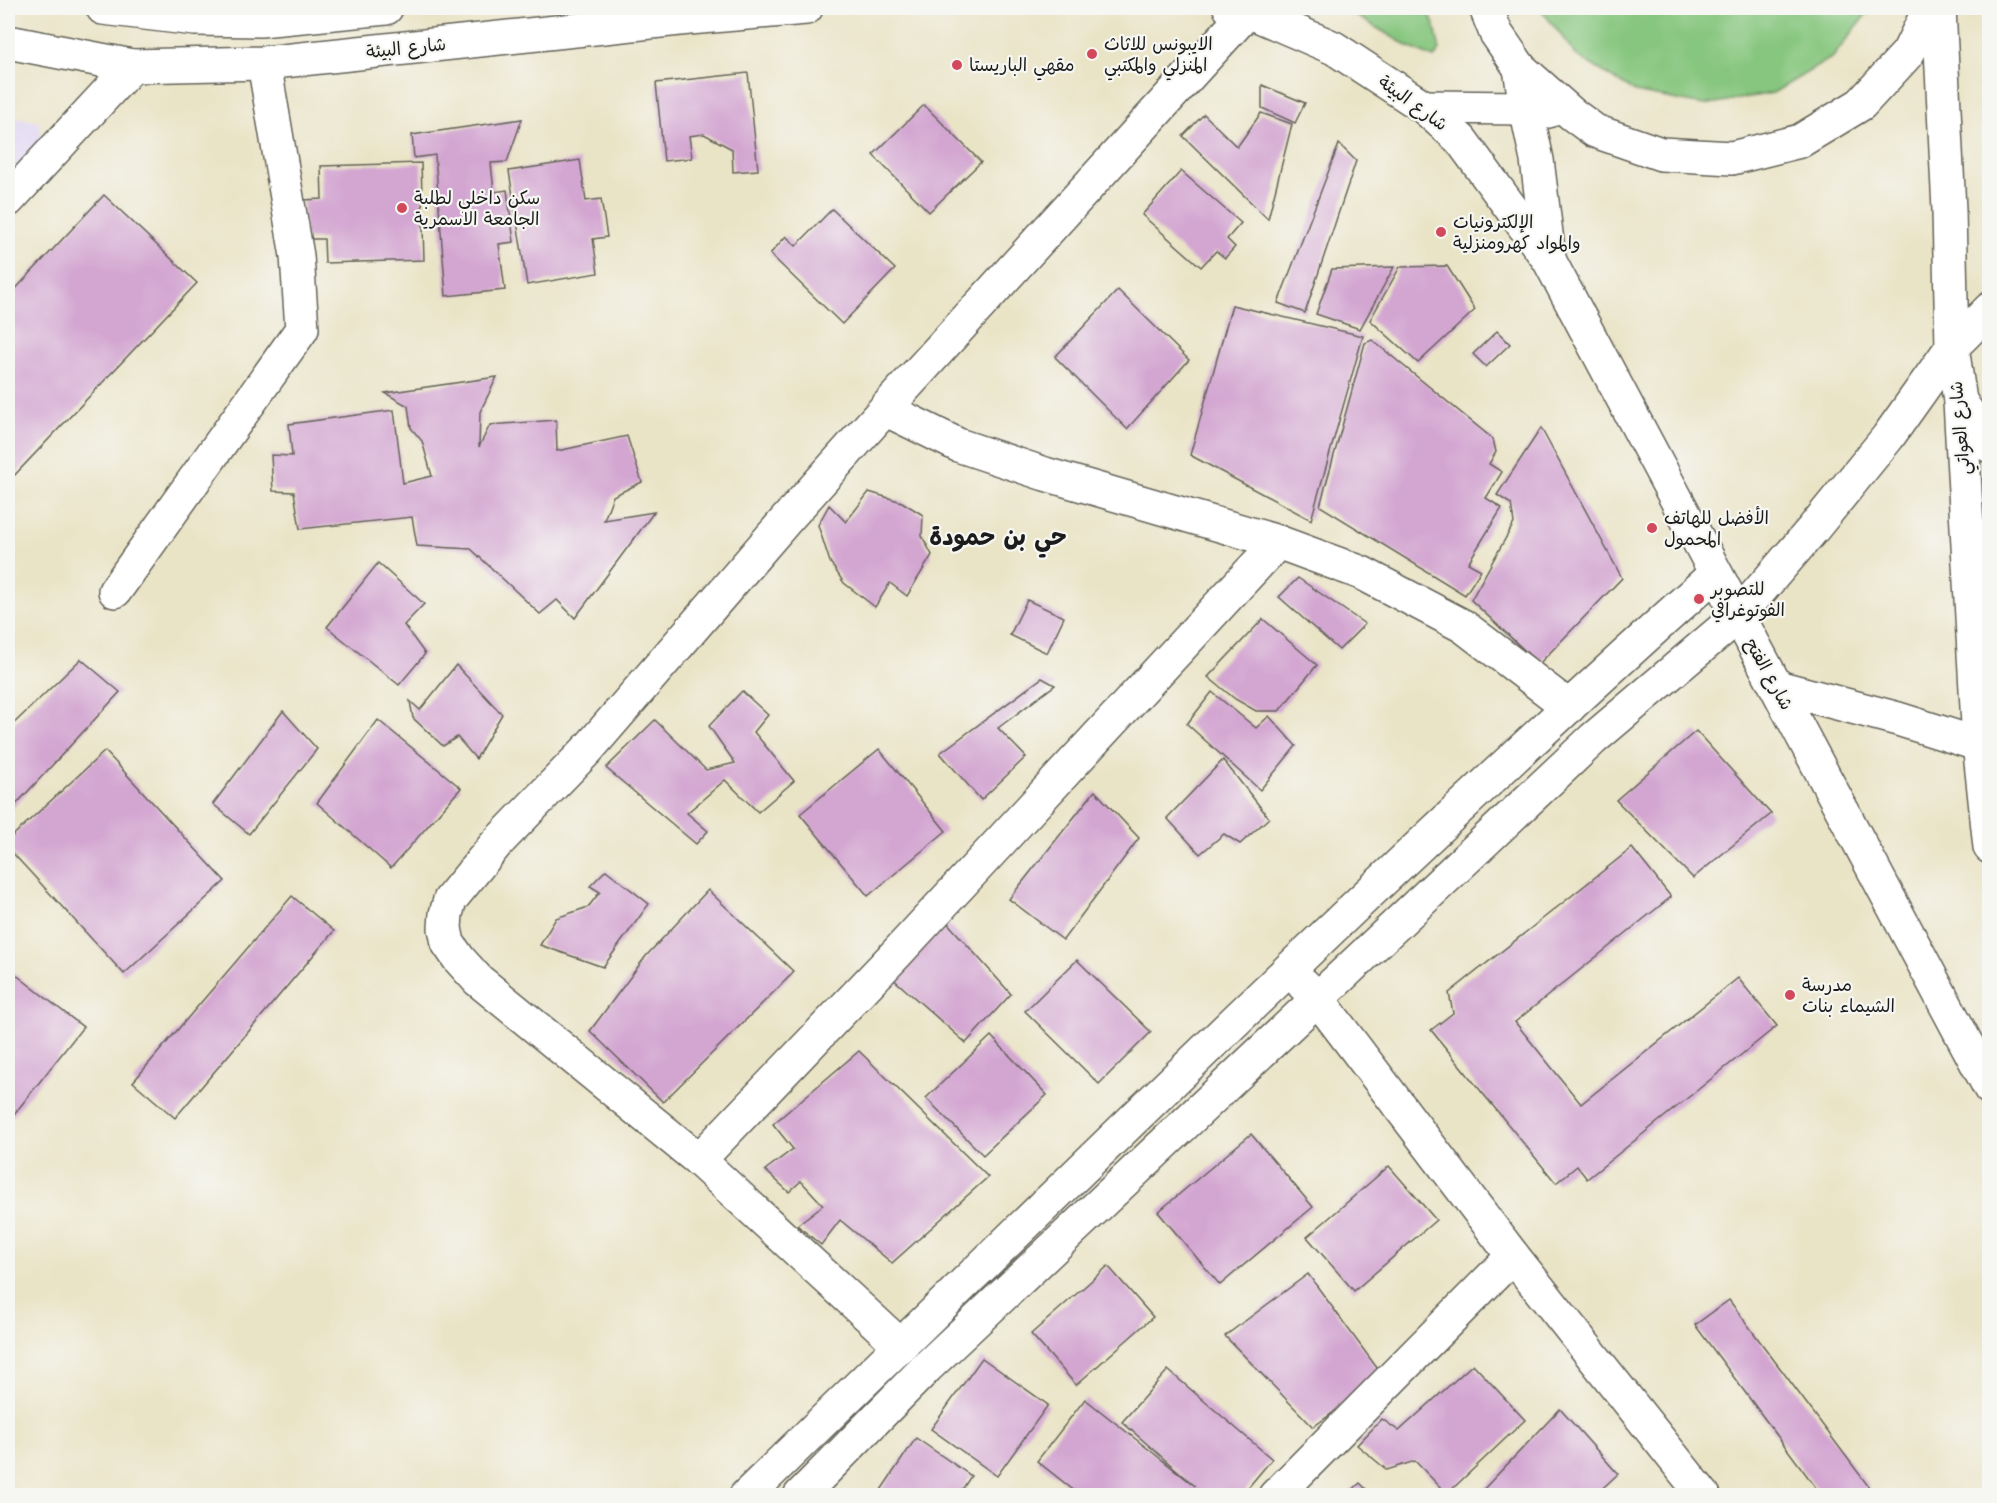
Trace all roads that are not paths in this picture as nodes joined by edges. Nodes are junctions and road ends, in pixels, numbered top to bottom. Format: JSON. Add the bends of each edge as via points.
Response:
{"nodes":[{"id":1,"x":103,"y":8,"type":"edge"},
{"id":2,"x":386,"y":8,"type":"edge"},
{"id":3,"x":806,"y":8,"type":"edge"},
{"id":4,"x":1486,"y":8,"type":"edge"},
{"id":5,"x":1930,"y":8,"type":"edge"},
{"id":6,"x":1939,"y":8,"type":"edge"},
{"id":7,"x":1239,"y":9,"type":"edge"},
{"id":8,"x":196,"y":13,"type":"edge"},
{"id":9,"x":8,"y":42,"type":"edge"},
{"id":10,"x":264,"y":63,"type":"junction"},
{"id":11,"x":132,"y":66,"type":"junction"},
{"id":12,"x":1520,"y":68,"type":"junction"},
{"id":13,"x":1424,"y":107,"type":"junction"},
{"id":14,"x":1526,"y":108,"type":"junction"},
{"id":15,"x":1572,"y":114,"type":"junction"},
{"id":16,"x":8,"y":200,"type":"edge"},
{"id":17,"x":1549,"y":260,"type":"junction"},
{"id":18,"x":1989,"y":309,"type":"edge"},
{"id":19,"x":1952,"y":347,"type":"junction"},
{"id":20,"x":1960,"y":401,"type":"junction"},
{"id":21,"x":885,"y":409,"type":"junction"},
{"id":22,"x":1989,"y":446,"type":"edge"},
{"id":23,"x":1278,"y":542,"type":"junction"},
{"id":24,"x":1715,"y":574,"type":"junction"},
{"id":25,"x":115,"y":591,"type":"dead end"},
{"id":26,"x":1737,"y":616,"type":"junction"},
{"id":27,"x":1777,"y":687,"type":"junction"},
{"id":28,"x":1569,"y":707,"type":"junction"},
{"id":29,"x":1984,"y":745,"type":"edge"},
{"id":30,"x":1989,"y":847,"type":"edge"},
{"id":31,"x":1290,"y":969,"type":"junction"},
{"id":32,"x":1318,"y":999,"type":"junction"},
{"id":33,"x":1989,"y":1088,"type":"edge"},
{"id":34,"x":699,"y":1160,"type":"junction"},
{"id":35,"x":1514,"y":1256,"type":"junction"},
{"id":36,"x":901,"y":1346,"type":"junction"},
{"id":37,"x":746,"y":1496,"type":"edge"},
{"id":38,"x":800,"y":1496,"type":"edge"},
{"id":39,"x":1275,"y":1496,"type":"edge"},
{"id":40,"x":1704,"y":1496,"type":"edge"}],
"edges":[{"from":1,"to":8,"type":"street"},
{"from":2,"to":8,"type":"street","via":[[260,20]]},
{"from":3,"to":10,"type":"street","name":"شارع البيئة"},
{"from":4,"to":12,"type":"street","via":[[1496,33]]},
{"from":5,"to":15,"type":"street","via":[[1908,53],[1861,105],[1800,141],[1732,158],[1661,154],[1595,131]]},
{"from":6,"to":19,"type":"street","name":"شارع العواتي"},
{"from":7,"to":13,"type":"street","name":"شارع البيئة","via":[[1334,48]]},
{"from":7,"to":21,"type":"street"},
{"from":9,"to":11,"type":"street","name":"شارع البيئة"},
{"from":10,"to":11,"type":"street","name":"شارع البيئة"},
{"from":10,"to":25,"type":"street","via":[[297,256],[302,329]]},
{"from":11,"to":16,"type":"street"},
{"from":12,"to":14,"type":"street"},
{"from":12,"to":15,"type":"street"},
{"from":13,"to":14,"type":"street"},
{"from":13,"to":17,"type":"street","name":"شارع البيئة","via":[[1461,140]]},
{"from":14,"to":15,"type":"street"},
{"from":14,"to":17,"type":"street","via":[[1537,160]]},
{"from":17,"to":24,"type":"street","name":"شارع الفتح"},
{"from":18,"to":19,"type":"street"},
{"from":19,"to":20,"type":"street","name":"شارع العواتي"},
{"from":19,"to":26,"type":"street","via":[[1888,437]]},
{"from":20,"to":22,"type":"street"},
{"from":20,"to":29,"type":"street","name":"شارع العواتي"},
{"from":21,"to":23,"type":"street","via":[[958,444],[1023,467]]},
{"from":21,"to":34,"type":"street","via":[[589,748],[496,844],[450,900],[446,914],[448,943],[478,980]]},
{"from":23,"to":28,"type":"street","via":[[1362,573],[1463,626]]},
{"from":23,"to":34,"type":"street"},
{"from":24,"to":26,"type":"street","name":"شارع الفتح"},
{"from":24,"to":28,"type":"street"},
{"from":26,"to":27,"type":"street","name":"شارع الفتح"},
{"from":26,"to":32,"type":"street","via":[[1593,739]]},
{"from":27,"to":29,"type":"street"},
{"from":27,"to":33,"type":"street","name":"شارع الفتح"},
{"from":28,"to":31,"type":"street"},
{"from":29,"to":30,"type":"street","name":"شارع العواتي"},
{"from":31,"to":32,"type":"street"},
{"from":31,"to":36,"type":"street"},
{"from":32,"to":35,"type":"street"},
{"from":32,"to":38,"type":"street","via":[[935,1358]]},
{"from":34,"to":36,"type":"street"},
{"from":35,"to":39,"type":"street"},
{"from":35,"to":40,"type":"street"},
{"from":36,"to":37,"type":"street"}]}
